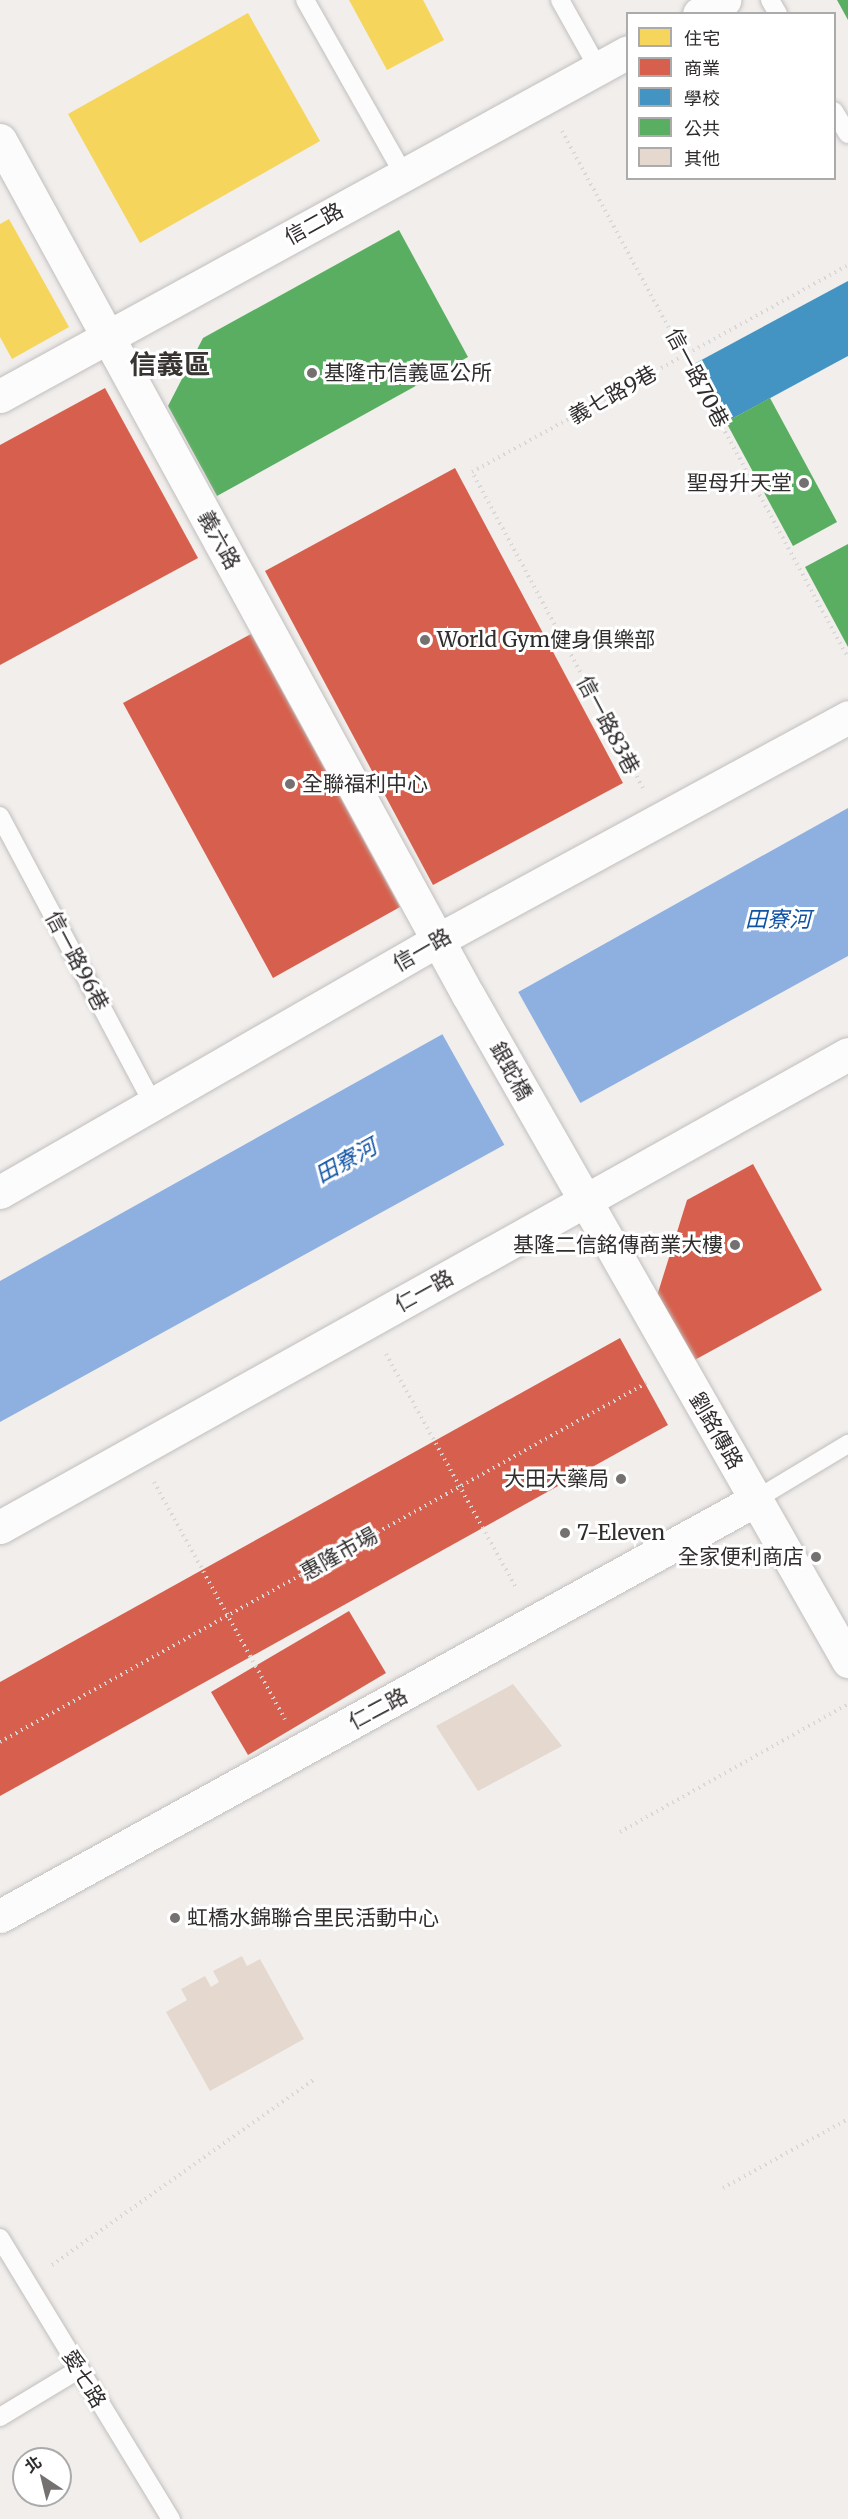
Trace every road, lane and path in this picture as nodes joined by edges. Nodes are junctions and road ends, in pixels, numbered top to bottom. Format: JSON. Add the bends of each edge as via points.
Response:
{"nodes":[{"id":1,"x":305,"y":0,"type":"edge"},
{"id":2,"x":560,"y":0,"type":"edge"},
{"id":3,"x":724,"y":0,"type":"edge"},
{"id":4,"x":703,"y":12,"type":"edge"},
{"id":5,"x":626,"y":53,"type":"edge"},
{"id":6,"x":598,"y":68,"type":"junction"},
{"id":7,"x":545,"y":98,"type":"junction"},
{"id":8,"x":836,"y":114,"type":"edge"},
{"id":9,"x":848,"y":135,"type":"edge"},
{"id":10,"x":0,"y":140,"type":"edge"},
{"id":11,"x":404,"y":175,"type":"junction"},
{"id":12,"x":848,"y":265,"type":"edge"},
{"id":13,"x":108,"y":338,"type":"junction"},
{"id":14,"x":684,"y":355,"type":"junction"},
{"id":15,"x":0,"y":396,"type":"edge"},
{"id":16,"x":472,"y":472,"type":"joint"},
{"id":17,"x":848,"y":658,"type":"edge"},
{"id":18,"x":848,"y":717,"type":"edge"},
{"id":19,"x":0,"y":816,"type":"edge"},
{"id":20,"x":659,"y":819,"type":"junction"},
{"id":21,"x":438,"y":940,"type":"junction"},
{"id":22,"x":848,"y":1054,"type":"edge"},
{"id":23,"x":154,"y":1106,"type":"junction"},
{"id":24,"x":0,"y":1192,"type":"edge"},
{"id":25,"x":584,"y":1201,"type":"junction"},
{"id":26,"x":368,"y":1322,"type":"junction"},
{"id":27,"x":678,"y":1365,"type":"junction"},
{"id":28,"x":848,"y":1444,"type":"edge"},
{"id":29,"x":137,"y":1452,"type":"junction"},
{"id":30,"x":460,"y":1486,"type":"junction"},
{"id":31,"x":755,"y":1500,"type":"junction"},
{"id":32,"x":0,"y":1527,"type":"edge"},
{"id":33,"x":228,"y":1615,"type":"junction"},
{"id":34,"x":536,"y":1624,"type":"junction"},
{"id":35,"x":848,"y":1661,"type":"edge"},
{"id":36,"x":848,"y":1704,"type":"edge"},
{"id":37,"x":0,"y":1742,"type":"edge"},
{"id":38,"x":302,"y":1749,"type":"junction"},
{"id":39,"x":620,"y":1832,"type":"dead end"},
{"id":40,"x":0,"y":1916,"type":"edge"},
{"id":41,"x":315,"y":2079,"type":"dead end"},
{"id":42,"x":848,"y":2120,"type":"edge"},
{"id":43,"x":723,"y":2188,"type":"dead end"},
{"id":44,"x":0,"y":2238,"type":"edge"},
{"id":45,"x":27,"y":2283,"type":"junction"},
{"id":46,"x":78,"y":2370,"type":"junction"},
{"id":47,"x":0,"y":2416,"type":"edge"},
{"id":48,"x":171,"y":2519,"type":"edge"}],
"edges":[{"from":1,"to":11,"type":"lane"},
{"from":2,"to":6,"type":"lane"},
{"from":3,"to":4,"type":"street"},
{"from":5,"to":6,"type":"street","name":"信二路"},
{"from":6,"to":7,"type":"street","name":"信二路"},
{"from":7,"to":11,"type":"street","name":"信二路"},
{"from":7,"to":14,"type":"path","name":"信一路70巷"},
{"from":8,"to":9,"type":"lane"},
{"from":10,"to":13,"type":"street","name":"義六路"},
{"from":11,"to":13,"type":"street","name":"信二路"},
{"from":12,"to":14,"type":"path","name":"義七路9巷"},
{"from":13,"to":15,"type":"street","name":"信二路"},
{"from":13,"to":21,"type":"street","name":"義六路"},
{"from":14,"to":16,"type":"path","name":"義七路9巷"},
{"from":14,"to":17,"type":"path","name":"信一路70巷"},
{"from":16,"to":20,"type":"path","name":"信一路83巷"},
{"from":18,"to":20,"type":"street","name":"信一路"},
{"from":19,"to":23,"type":"lane","name":"信一路96巷"},
{"from":20,"to":21,"type":"street","name":"信一路"},
{"from":21,"to":23,"type":"street","name":"信一路"},
{"from":21,"to":25,"type":"street","name":"銀蛇橋"},
{"from":22,"to":25,"type":"street","name":"仁一路"},
{"from":23,"to":24,"type":"street","name":"信一路"},
{"from":25,"to":26,"type":"street","name":"仁一路"},
{"from":25,"to":27,"type":"street","name":"劉銘傳路"},
{"from":26,"to":29,"type":"street","name":"仁一路"},
{"from":26,"to":30,"type":"path"},
{"from":27,"to":30,"type":"path","name":"惠隆市場"},
{"from":27,"to":31,"type":"street","name":"劉銘傳路"},
{"from":28,"to":31,"type":"lane"},
{"from":29,"to":32,"type":"street","name":"仁一路"},
{"from":29,"to":33,"type":"path"},
{"from":30,"to":33,"type":"path","name":"惠隆市場"},
{"from":30,"to":34,"type":"path"},
{"from":31,"to":34,"type":"street","name":"仁二路"},
{"from":31,"to":35,"type":"street","name":"劉銘傳路"},
{"from":33,"to":37,"type":"path","name":"惠隆市場"},
{"from":33,"to":38,"type":"path"},
{"from":34,"to":38,"type":"street","name":"仁二路"},
{"from":36,"to":39,"type":"path"},
{"from":38,"to":40,"type":"street","name":"仁二路"},
{"from":41,"to":45,"type":"path"},
{"from":42,"to":43,"type":"path"},
{"from":44,"to":45,"type":"lane","name":"愛七路"},
{"from":45,"to":46,"type":"lane","name":"愛七路"},
{"from":46,"to":47,"type":"lane"},
{"from":46,"to":48,"type":"lane","name":"愛七路"}]}
